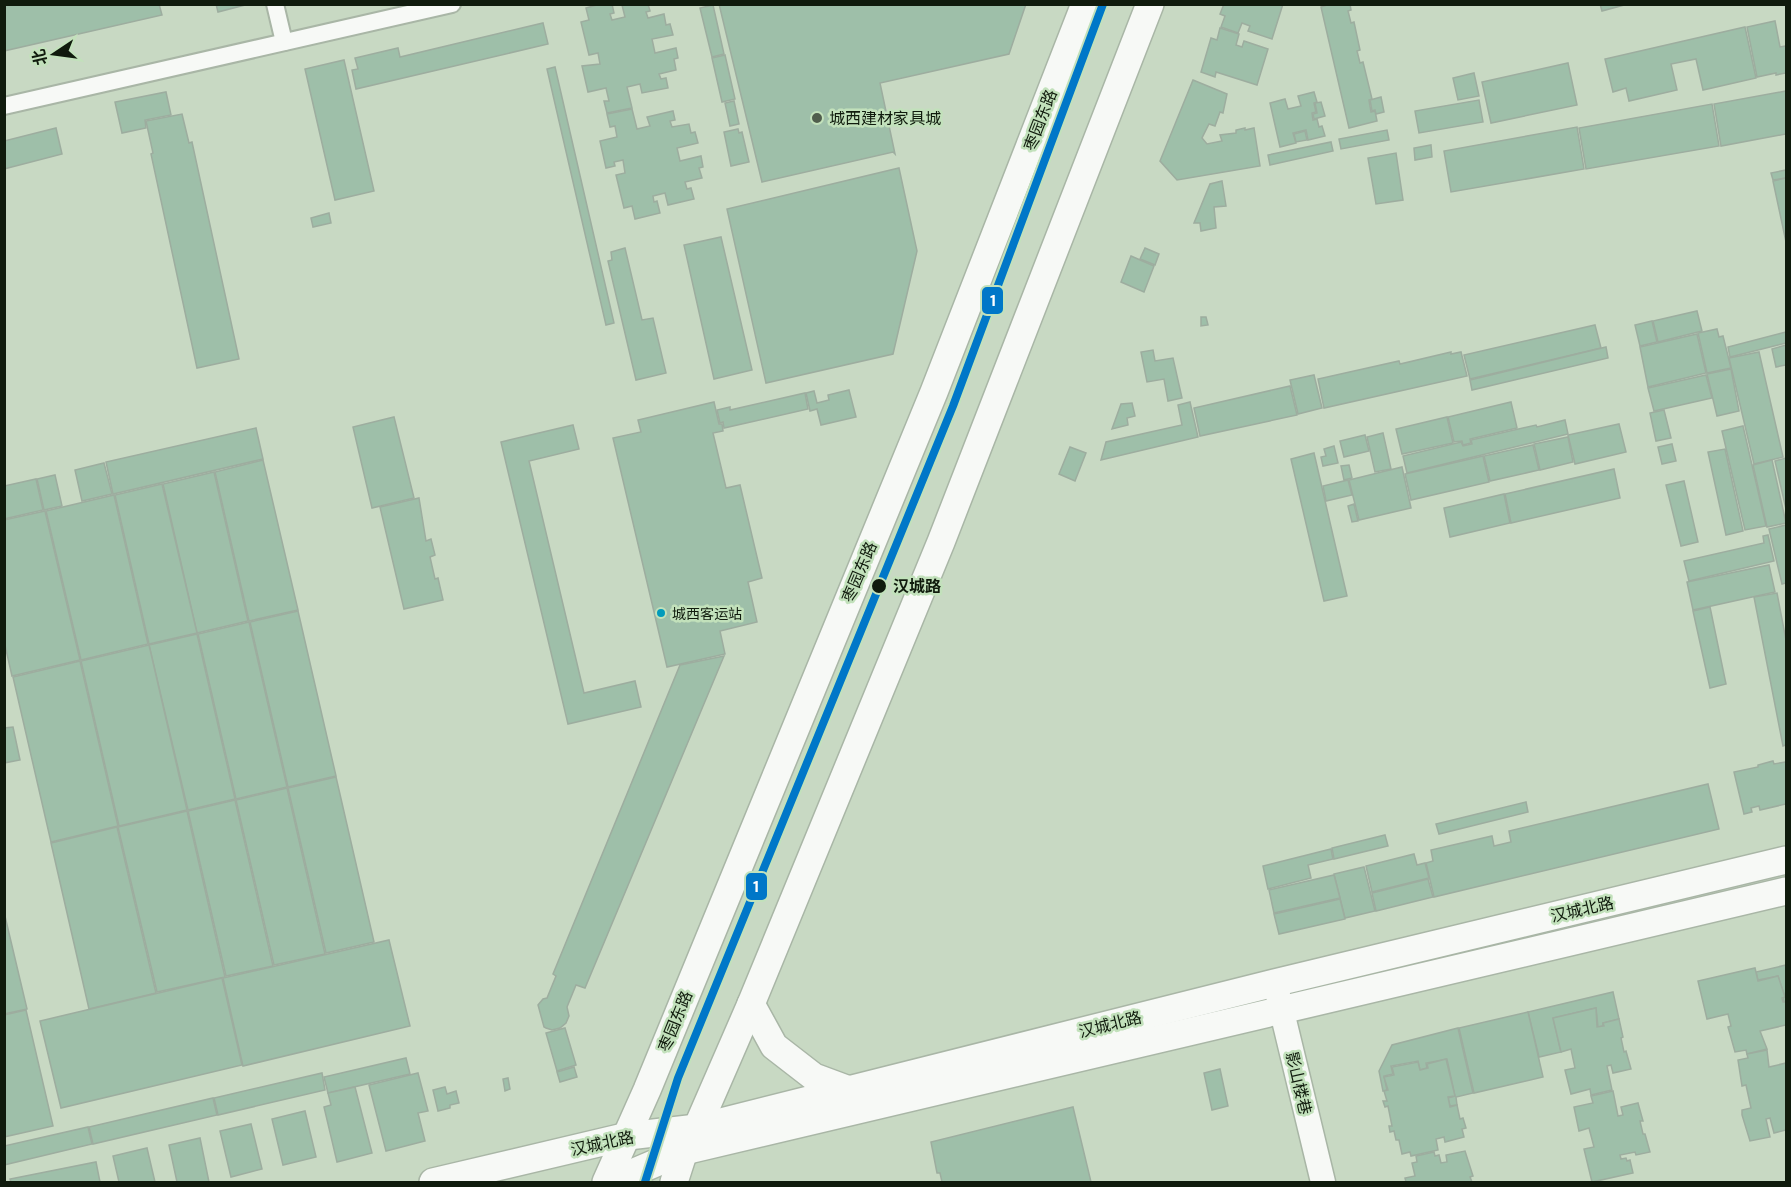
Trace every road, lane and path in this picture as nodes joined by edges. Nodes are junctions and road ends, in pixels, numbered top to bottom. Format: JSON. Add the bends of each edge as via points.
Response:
{"nodes":[{"id":1,"x":275,"y":4,"type":"edge"},
{"id":2,"x":452,"y":4,"type":"edge"},
{"id":3,"x":1085,"y":4,"type":"edge"},
{"id":4,"x":1150,"y":4,"type":"edge"},
{"id":5,"x":284,"y":42,"type":"junction"},
{"id":6,"x":4,"y":106,"type":"edge"},
{"id":7,"x":1786,"y":860,"type":"edge"},
{"id":8,"x":1786,"y":891,"type":"edge"},
{"id":9,"x":1274,"y":983,"type":"junction"},
{"id":10,"x":751,"y":1004,"type":"junction"},
{"id":11,"x":1281,"y":1009,"type":"junction"},
{"id":12,"x":849,"y":1090,"type":"junction"},
{"id":13,"x":697,"y":1128,"type":"junction"},
{"id":14,"x":628,"y":1136,"type":"junction"},
{"id":15,"x":684,"y":1151,"type":"junction"},
{"id":16,"x":433,"y":1182,"type":"edge"},
{"id":17,"x":606,"y":1182,"type":"edge"},
{"id":18,"x":611,"y":1182,"type":"edge"},
{"id":19,"x":674,"y":1182,"type":"edge"},
{"id":20,"x":1323,"y":1182,"type":"edge"}],
"edges":[{"from":1,"to":5,"type":"street"},
{"from":2,"to":5,"type":"street"},
{"from":3,"to":14,"type":"main road","name":"枣园东路","via":[[934,392]]},
{"from":4,"to":10,"type":"main road","via":[[941,542]]},
{"from":5,"to":6,"type":"street"},
{"from":7,"to":9,"type":"main road","name":"汉城北路"},
{"from":8,"to":11,"type":"main road","name":"汉城北路"},
{"from":9,"to":11,"type":"street","name":"影山楼巷"},
{"from":9,"to":12,"type":"main road","name":"汉城北路"},
{"from":10,"to":12,"type":"main road","via":[[774,1046],[814,1077]]},
{"from":10,"to":13,"type":"main road"},
{"from":11,"to":15,"type":"main road","name":"汉城北路"},
{"from":11,"to":20,"type":"street","name":"影山楼巷"},
{"from":12,"to":13,"type":"main road","name":"汉城北路"},
{"from":13,"to":14,"type":"main road","name":"汉城北路"},
{"from":13,"to":15,"type":"main road"},
{"from":14,"to":16,"type":"main road","name":"汉城北路"},
{"from":14,"to":17,"type":"main road","name":"枣园东路"},
{"from":15,"to":18,"type":"main road","name":"汉城北路"},
{"from":15,"to":19,"type":"main road"}]}
